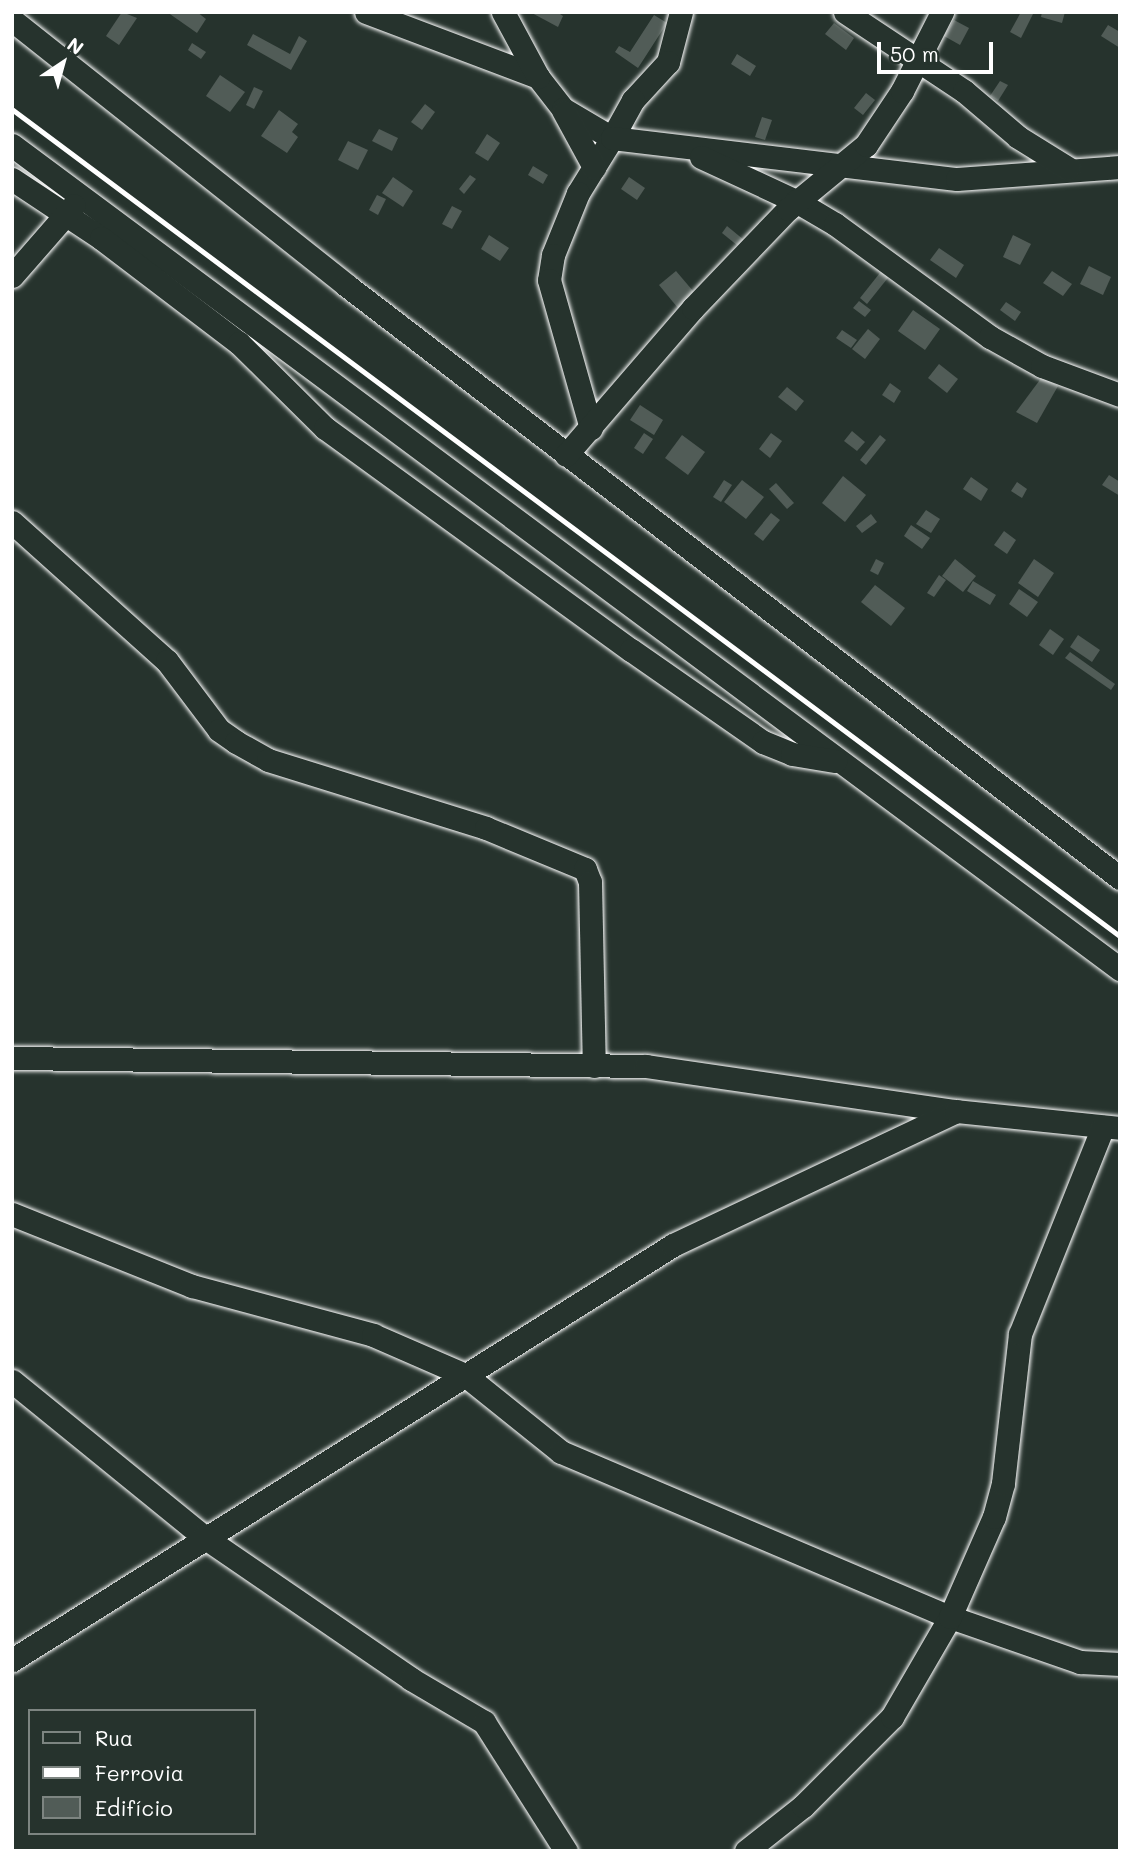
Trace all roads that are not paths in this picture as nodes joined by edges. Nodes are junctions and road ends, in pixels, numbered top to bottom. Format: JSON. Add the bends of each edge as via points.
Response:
{"nodes":[{"id":1,"x":19,"y":12,"type":"edge"},
{"id":2,"x":366,"y":12,"type":"edge"},
{"id":3,"x":503,"y":12,"type":"edge"},
{"id":4,"x":681,"y":12,"type":"edge"},
{"id":5,"x":845,"y":12,"type":"edge"},
{"id":6,"x":942,"y":12,"type":"edge"},
{"id":7,"x":12,"y":20,"type":"edge"},
{"id":8,"x":918,"y":61,"type":"junction"},
{"id":9,"x":538,"y":77,"type":"junction"},
{"id":10,"x":563,"y":109,"type":"junction"},
{"id":11,"x":612,"y":138,"type":"junction"},
{"id":12,"x":12,"y":145,"type":"edge"},
{"id":13,"x":682,"y":149,"type":"junction"},
{"id":14,"x":845,"y":165,"type":"junction"},
{"id":15,"x":594,"y":167,"type":"junction"},
{"id":16,"x":1120,"y":167,"type":"edge"},
{"id":17,"x":1068,"y":168,"type":"junction"},
{"id":18,"x":12,"y":179,"type":"edge"},
{"id":19,"x":796,"y":201,"type":"junction"},
{"id":20,"x":73,"y":206,"type":"junction"},
{"id":21,"x":12,"y":276,"type":"edge"},
{"id":22,"x":1120,"y":395,"type":"edge"},
{"id":23,"x":591,"y":428,"type":"junction"},
{"id":24,"x":566,"y":454,"type":"junction"},
{"id":25,"x":12,"y":522,"type":"edge"},
{"id":26,"x":841,"y":761,"type":"junction"},
{"id":27,"x":1120,"y":878,"type":"edge"},
{"id":28,"x":1120,"y":969,"type":"edge"},
{"id":29,"x":12,"y":1058,"type":"edge"},
{"id":30,"x":594,"y":1066,"type":"junction"},
{"id":31,"x":956,"y":1111,"type":"junction"},
{"id":32,"x":1111,"y":1127,"type":"edge"},
{"id":33,"x":12,"y":1214,"type":"edge"},
{"id":34,"x":465,"y":1375,"type":"junction"},
{"id":35,"x":12,"y":1381,"type":"edge"},
{"id":36,"x":204,"y":1537,"type":"junction"},
{"id":37,"x":950,"y":1617,"type":"junction"},
{"id":38,"x":12,"y":1660,"type":"edge"},
{"id":39,"x":1080,"y":1662,"type":"junction"},
{"id":40,"x":1120,"y":1664,"type":"edge"},
{"id":41,"x":1120,"y":1683,"type":"edge"},
{"id":42,"x":566,"y":1851,"type":"edge"},
{"id":43,"x":746,"y":1851,"type":"edge"}],
"edges":[{"from":1,"to":7,"type":"street"},
{"from":2,"to":9,"type":"street"},
{"from":3,"to":9,"type":"street"},
{"from":4,"to":11,"type":"street","via":[[668,62],[634,100]]},
{"from":5,"to":8,"type":"street"},
{"from":6,"to":8,"type":"street"},
{"from":7,"to":24,"type":"street"},
{"from":8,"to":14,"type":"street","via":[[866,145]]},
{"from":8,"to":17,"type":"street","via":[[964,91],[1018,137]]},
{"from":9,"to":10,"type":"street"},
{"from":10,"to":11,"type":"street"},
{"from":10,"to":15,"type":"street"},
{"from":11,"to":13,"type":"street"},
{"from":11,"to":15,"type":"street"},
{"from":12,"to":20,"type":"street"},
{"from":13,"to":14,"type":"street"},
{"from":13,"to":19,"type":"street"},
{"from":14,"to":17,"type":"street","via":[[957,179]]},
{"from":14,"to":19,"type":"street"},
{"from":15,"to":23,"type":"street","via":[[563,228],[549,280]]},
{"from":16,"to":17,"type":"street"},
{"from":18,"to":20,"type":"street"},
{"from":19,"to":22,"type":"street","via":[[901,268],[990,337],[1042,366]]},
{"from":19,"to":23,"type":"street","via":[[693,308]]},
{"from":20,"to":21,"type":"street"},
{"from":20,"to":26,"type":"street"},
{"from":20,"to":26,"type":"street","via":[[239,343],[325,428],[631,650],[763,742],[792,754]]},
{"from":23,"to":24,"type":"street"},
{"from":24,"to":27,"type":"street"},
{"from":25,"to":30,"type":"street","via":[[167,661],[219,730],[236,742],[268,760],[486,828],[585,869],[590,882]]},
{"from":26,"to":28,"type":"street"},
{"from":29,"to":30,"type":"street"},
{"from":30,"to":31,"type":"street","via":[[646,1066]]},
{"from":31,"to":32,"type":"street"},
{"from":31,"to":34,"type":"street","via":[[673,1245]]},
{"from":32,"to":37,"type":"street","via":[[1020,1334],[1003,1483],[994,1517]]},
{"from":33,"to":34,"type":"street","via":[[192,1286],[373,1335]]},
{"from":34,"to":36,"type":"street"},
{"from":34,"to":37,"type":"street","via":[[561,1452]]},
{"from":35,"to":36,"type":"street"},
{"from":36,"to":38,"type":"street"},
{"from":36,"to":42,"type":"street","via":[[411,1678],[484,1722]]},
{"from":37,"to":39,"type":"street"},
{"from":37,"to":43,"type":"street","via":[[892,1717],[803,1805]]},
{"from":39,"to":40,"type":"street"},
{"from":39,"to":41,"type":"street"}]}
